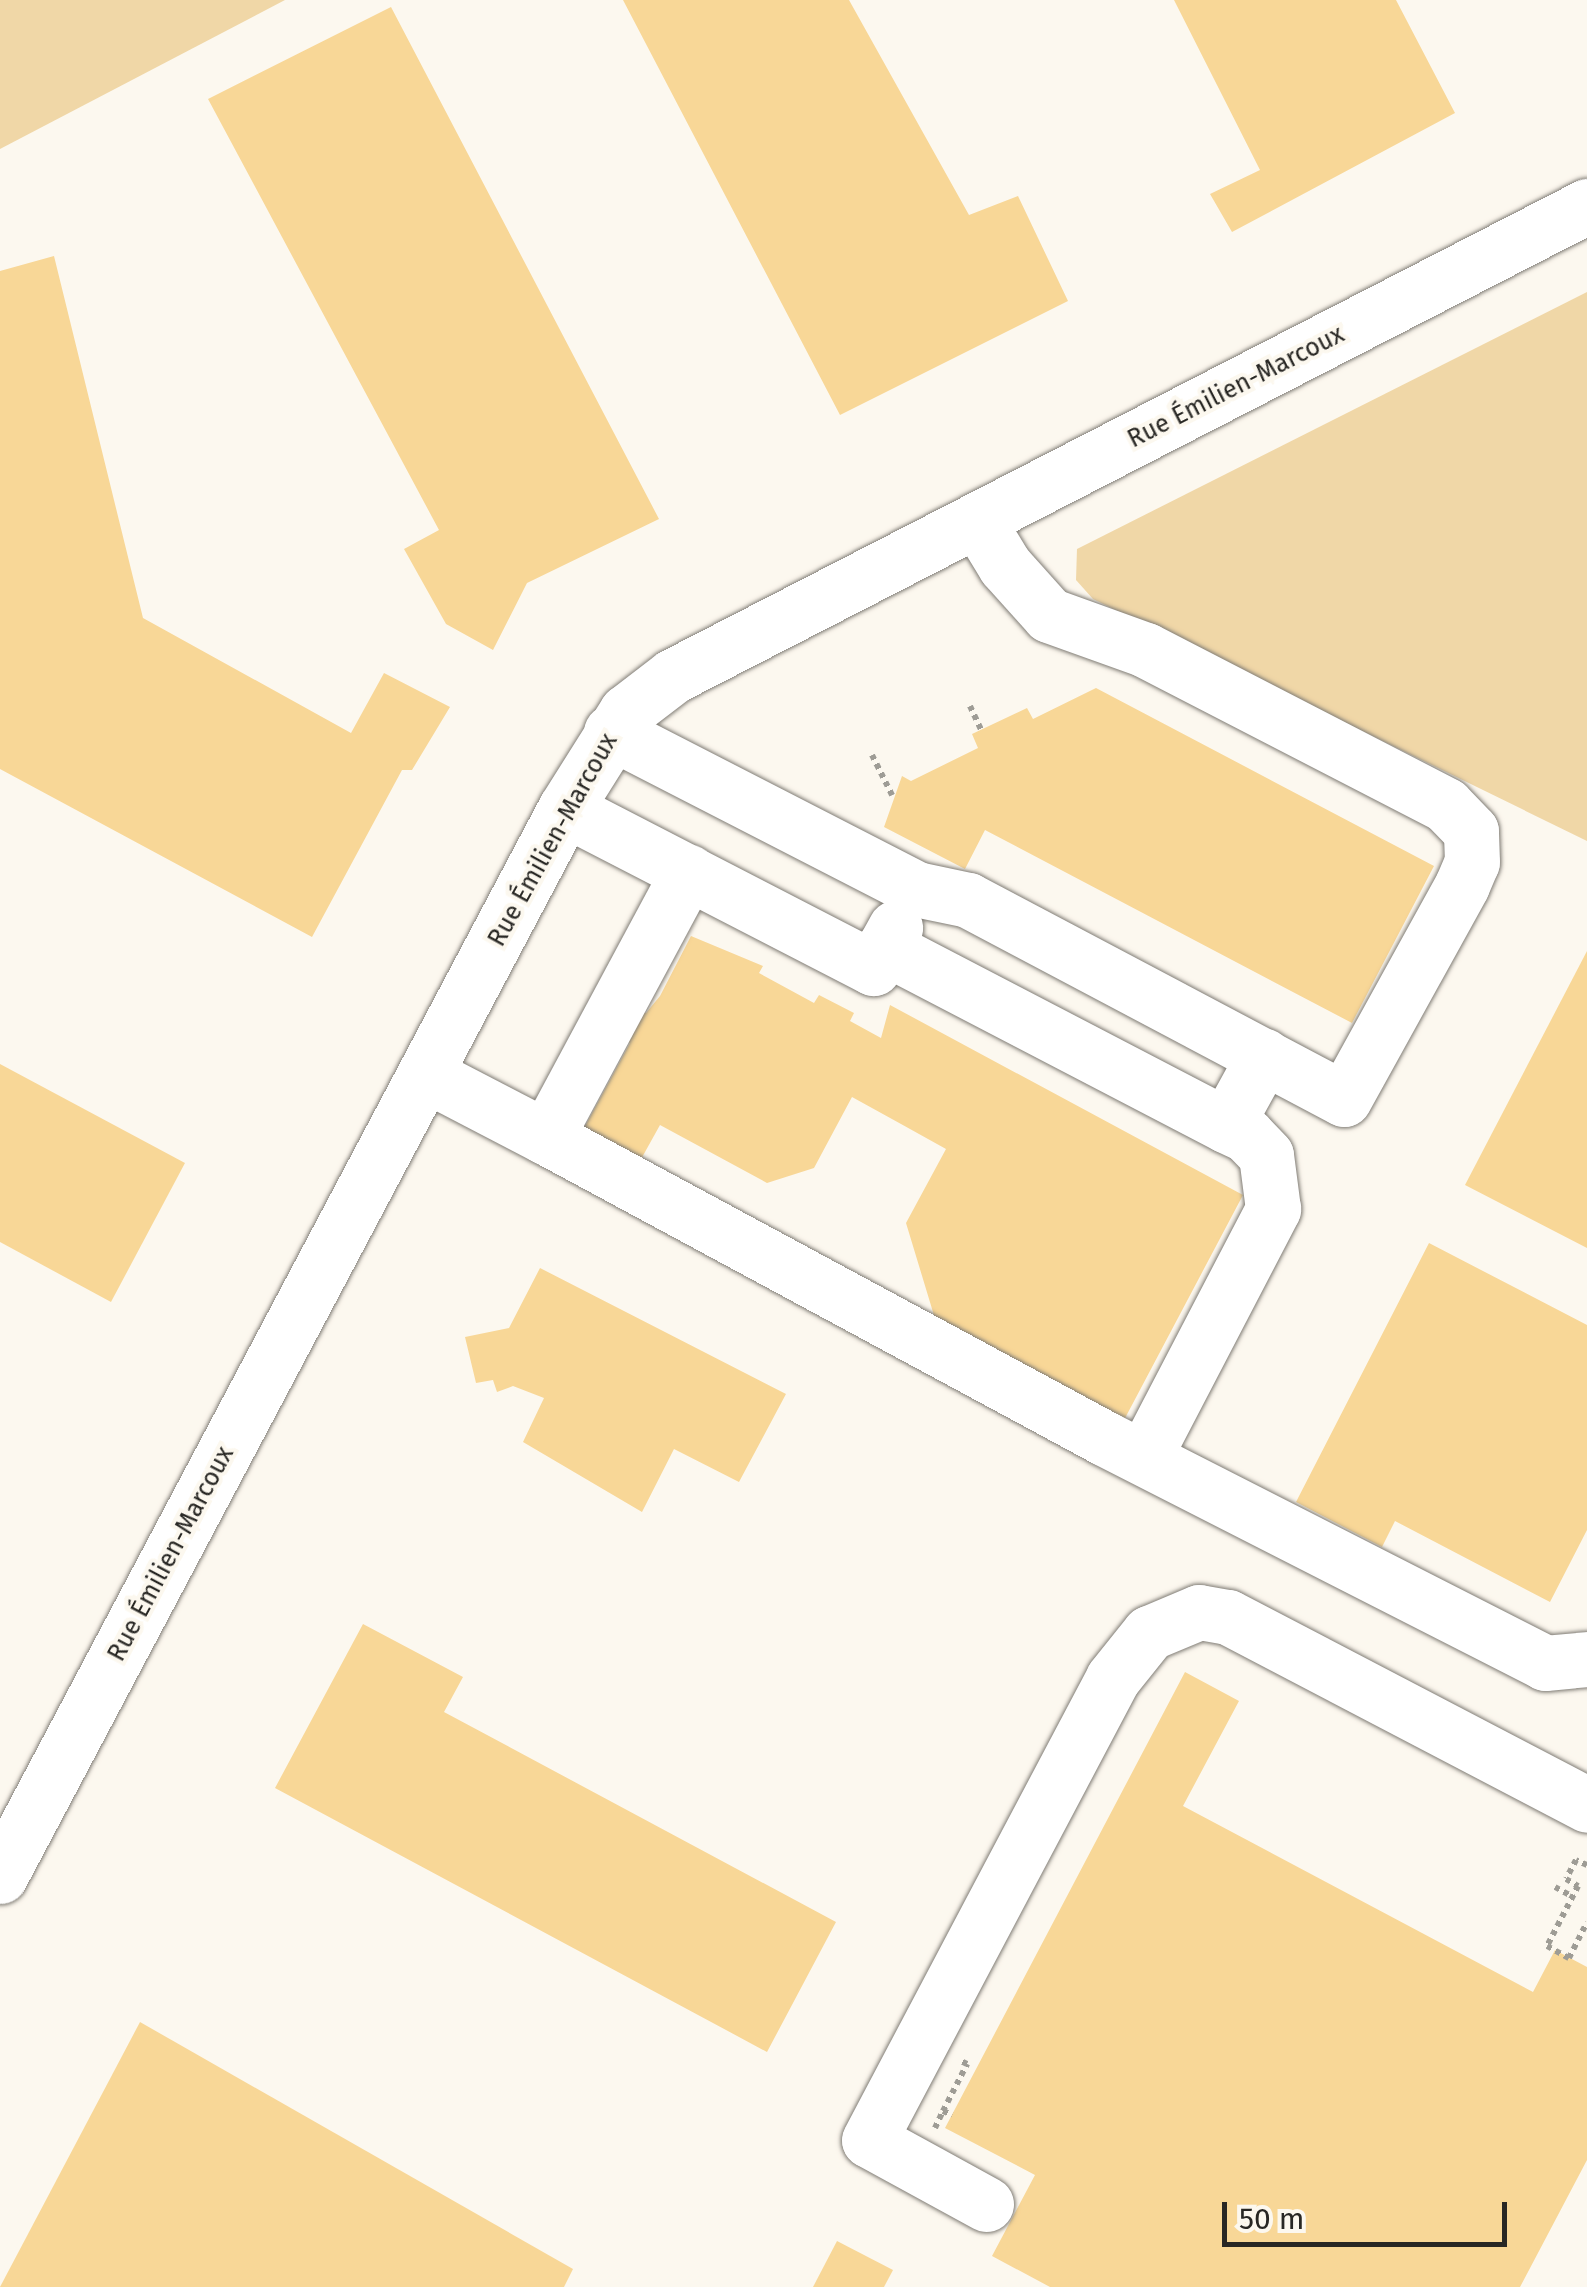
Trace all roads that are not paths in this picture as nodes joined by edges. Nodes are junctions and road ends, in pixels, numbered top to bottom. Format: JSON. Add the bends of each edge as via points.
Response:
{"nodes":[{"id":1,"x":1587,"y":206,"type":"edge"},
{"id":2,"x":978,"y":520,"type":"junction"},
{"id":3,"x":611,"y":732,"type":"junction"},
{"id":4,"x":565,"y":810,"type":"junction"},
{"id":5,"x":688,"y":872,"type":"junction"},
{"id":6,"x":916,"y":889,"type":"junction"},
{"id":7,"x":884,"y":947,"type":"junction"},
{"id":8,"x":1100,"y":970,"type":"junction"},
{"id":9,"x":1063,"y":1040,"type":"junction"},
{"id":10,"x":1264,"y":1056,"type":"junction"},
{"id":11,"x":425,"y":1074,"type":"junction"},
{"id":12,"x":1226,"y":1125,"type":"junction"},
{"id":13,"x":546,"y":1137,"type":"junction"},
{"id":14,"x":1144,"y":1458,"type":"junction"},
{"id":15,"x":1587,"y":1658,"type":"edge"},
{"id":16,"x":1587,"y":1805,"type":"edge"},
{"id":17,"x":0,"y":1876,"type":"edge"},
{"id":18,"x":986,"y":2204,"type":"dead end"}],
"edges":[{"from":1,"to":2,"type":"street","name":"Rue Émilien-Marcoux"},
{"from":2,"to":3,"type":"street","name":"Rue Émilien-Marcoux","via":[[673,676]]},
{"from":2,"to":10,"type":"street","via":[[1005,566],[1049,615],[1163,659],[1446,805],[1471,831],[1472,862],[1462,885],[1344,1099]]},
{"from":3,"to":4,"type":"street","name":"Rue Émilien-Marcoux"},
{"from":3,"to":6,"type":"street"},
{"from":4,"to":5,"type":"street"},
{"from":4,"to":11,"type":"street","name":"Rue Émilien-Marcoux"},
{"from":5,"to":7,"type":"street","via":[[873,968]]},
{"from":5,"to":13,"type":"street"},
{"from":6,"to":7,"type":"street"},
{"from":6,"to":8,"type":"street","via":[[968,900]]},
{"from":7,"to":9,"type":"street"},
{"from":8,"to":9,"type":"street"},
{"from":8,"to":10,"type":"street"},
{"from":9,"to":12,"type":"street"},
{"from":10,"to":12,"type":"street"},
{"from":11,"to":13,"type":"street"},
{"from":11,"to":17,"type":"street","name":"Rue Émilien-Marcoux"},
{"from":12,"to":14,"type":"street","via":[[1247,1134],[1266,1154],[1272,1209]]},
{"from":13,"to":14,"type":"street"},
{"from":14,"to":15,"type":"street","via":[[1544,1663]]},
{"from":16,"to":18,"type":"street","via":[[1228,1617],[1200,1612],[1149,1632],[1112,1678],[869,2140]]}]}
